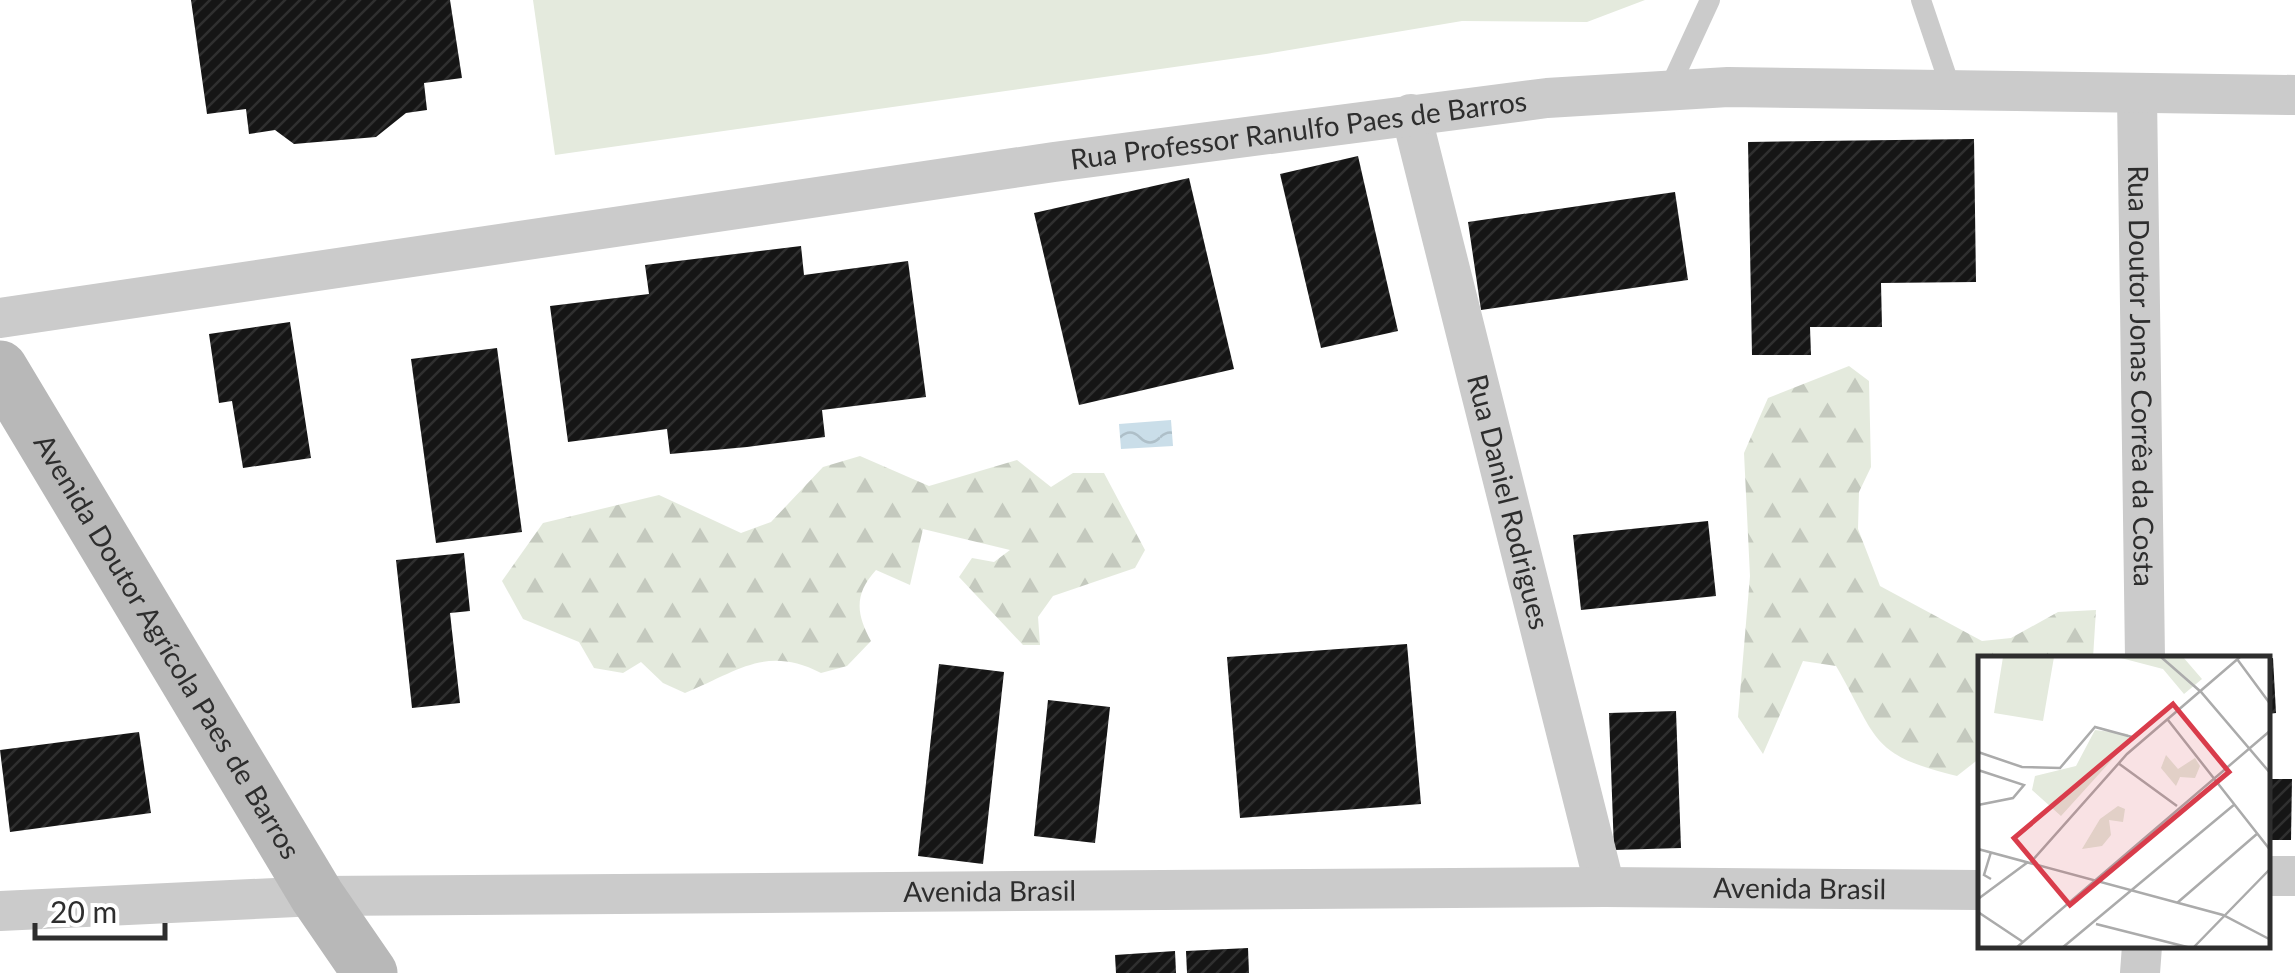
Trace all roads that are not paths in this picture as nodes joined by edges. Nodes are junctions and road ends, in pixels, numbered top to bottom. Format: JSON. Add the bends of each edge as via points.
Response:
{"nodes":[{"id":1,"x":1710,"y":0,"type":"edge"},
{"id":2,"x":1921,"y":0,"type":"edge"},
{"id":3,"x":1668,"y":91,"type":"junction"},
{"id":4,"x":1952,"y":92,"type":"junction"},
{"id":5,"x":2295,"y":95,"type":"edge"},
{"id":6,"x":2137,"y":96,"type":"junction"},
{"id":7,"x":1411,"y":114,"type":"junction"},
{"id":8,"x":0,"y":318,"type":"edge"},
{"id":9,"x":0,"y":368,"type":"edge"},
{"id":10,"x":2144,"y":656,"type":"edge"},
{"id":11,"x":1605,"y":888,"type":"junction"},
{"id":12,"x":1978,"y":890,"type":"edge"},
{"id":13,"x":317,"y":896,"type":"junction"},
{"id":14,"x":0,"y":910,"type":"edge"},
{"id":15,"x":2142,"y":948,"type":"edge"},
{"id":16,"x":370,"y":973,"type":"edge"},
{"id":17,"x":2140,"y":973,"type":"edge"}],
"edges":[{"from":1,"to":3,"type":"lane"},
{"from":2,"to":4,"type":"lane"},
{"from":3,"to":4,"type":"street","name":"Rua Professor Ranulfo Paes de Barros"},
{"from":3,"to":7,"type":"street","name":"Rua Professor Ranulfo Paes de Barros"},
{"from":4,"to":6,"type":"street","name":"Rua Professor Ranulfo Paes de Barros"},
{"from":5,"to":6,"type":"street","name":"Rua Professor Ranulfo Paes de Barros"},
{"from":6,"to":10,"type":"street","name":"Rua Doutor Jonas Corrêa da Costa"},
{"from":7,"to":8,"type":"street","name":"Rua Professor Ranulfo Paes de Barros"},
{"from":7,"to":11,"type":"street","name":"Rua Daniel Rodrigues"},
{"from":9,"to":13,"type":"street","name":"Avenida Doutor Agrícola Paes de Barros"},
{"from":11,"to":12,"type":"street","name":"Avenida Brasil"},
{"from":11,"to":13,"type":"street","name":"Avenida Brasil"},
{"from":13,"to":14,"type":"street","name":"Avenida Brasil"},
{"from":13,"to":16,"type":"street","name":"Avenida Doutor Agrícola Paes de Barros"},
{"from":15,"to":17,"type":"street"}]}
